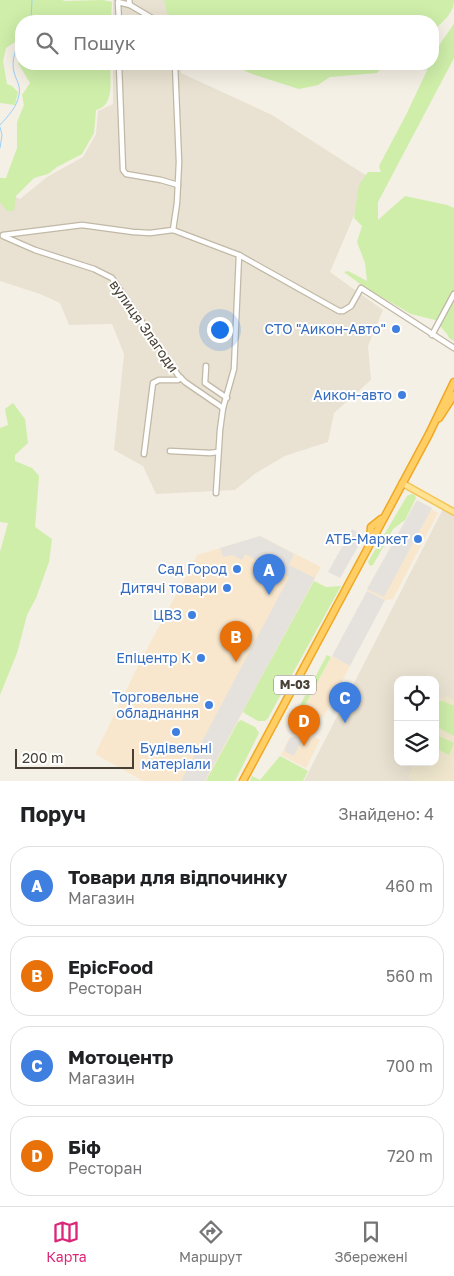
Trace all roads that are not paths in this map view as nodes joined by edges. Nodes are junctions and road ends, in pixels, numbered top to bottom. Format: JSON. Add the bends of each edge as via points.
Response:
{"nodes":[{"id":1,"x":130,"y":2,"type":"edge"},
{"id":2,"x":119,"y":15,"type":"edge"},
{"id":3,"x":148,"y":15,"type":"edge"},
{"id":4,"x":119,"y":70,"type":"edge"},
{"id":5,"x":175,"y":70,"type":"edge"},
{"id":6,"x":178,"y":185,"type":"junction"},
{"id":7,"x":170,"y":231,"type":"junction"},
{"id":8,"x":239,"y":254,"type":"junction"},
{"id":9,"x":454,"y":294,"type":"edge"},
{"id":10,"x":432,"y":335,"type":"junction"},
{"id":11,"x":454,"y":348,"type":"edge"},
{"id":12,"x":206,"y":366,"type":"dead end"},
{"id":13,"x":181,"y":378,"type":"junction"},
{"id":14,"x":454,"y":382,"type":"edge"},
{"id":15,"x":454,"y":395,"type":"edge"},
{"id":16,"x":227,"y":398,"type":"junction"},
{"id":17,"x":223,"y":408,"type":"junction"},
{"id":18,"x":429,"y":434,"type":"junction"},
{"id":19,"x":170,"y":451,"type":"dead end"},
{"id":20,"x":218,"y":452,"type":"junction"},
{"id":21,"x":144,"y":454,"type":"dead end"},
{"id":22,"x":402,"y":483,"type":"junction"},
{"id":23,"x":216,"y":493,"type":"dead end"},
{"id":24,"x":454,"y":512,"type":"edge"},
{"id":25,"x":243,"y":781,"type":"edge"}],
"edges":[{"from":1,"to":2,"type":"street","via":[[118,2]]},
{"from":1,"to":3,"type":"street"},
{"from":4,"to":6,"type":"street","via":[[123,170],[126,174]]},
{"from":5,"to":6,"type":"street"},
{"from":6,"to":7,"type":"street"},
{"from":7,"to":8,"type":"street"},
{"from":7,"to":13,"type":"street","name":"вулиця Злагоди","via":[[134,232],[82,225],[3,235],[112,278]]},
{"from":8,"to":10,"type":"street","via":[[338,311],[343,312],[351,306],[360,288]]},
{"from":8,"to":16,"type":"street","via":[[234,369]]},
{"from":9,"to":10,"type":"street"},
{"from":10,"to":11,"type":"street"},
{"from":12,"to":16,"type":"street","via":[[205,383]]},
{"from":13,"to":17,"type":"street","name":"вулиця Злагоди"},
{"from":13,"to":21,"type":"street","via":[[153,383]]},
{"from":14,"to":18,"type":"highway"},
{"from":15,"to":18,"type":"highway"},
{"from":16,"to":17,"type":"street"},
{"from":17,"to":20,"type":"street"},
{"from":18,"to":22,"type":"highway"},
{"from":19,"to":20,"type":"street"},
{"from":20,"to":23,"type":"street"},
{"from":22,"to":24,"type":"main road"},
{"from":22,"to":25,"type":"highway","number":"М-03","via":[[387,512],[371,527],[368,548]]}]}
